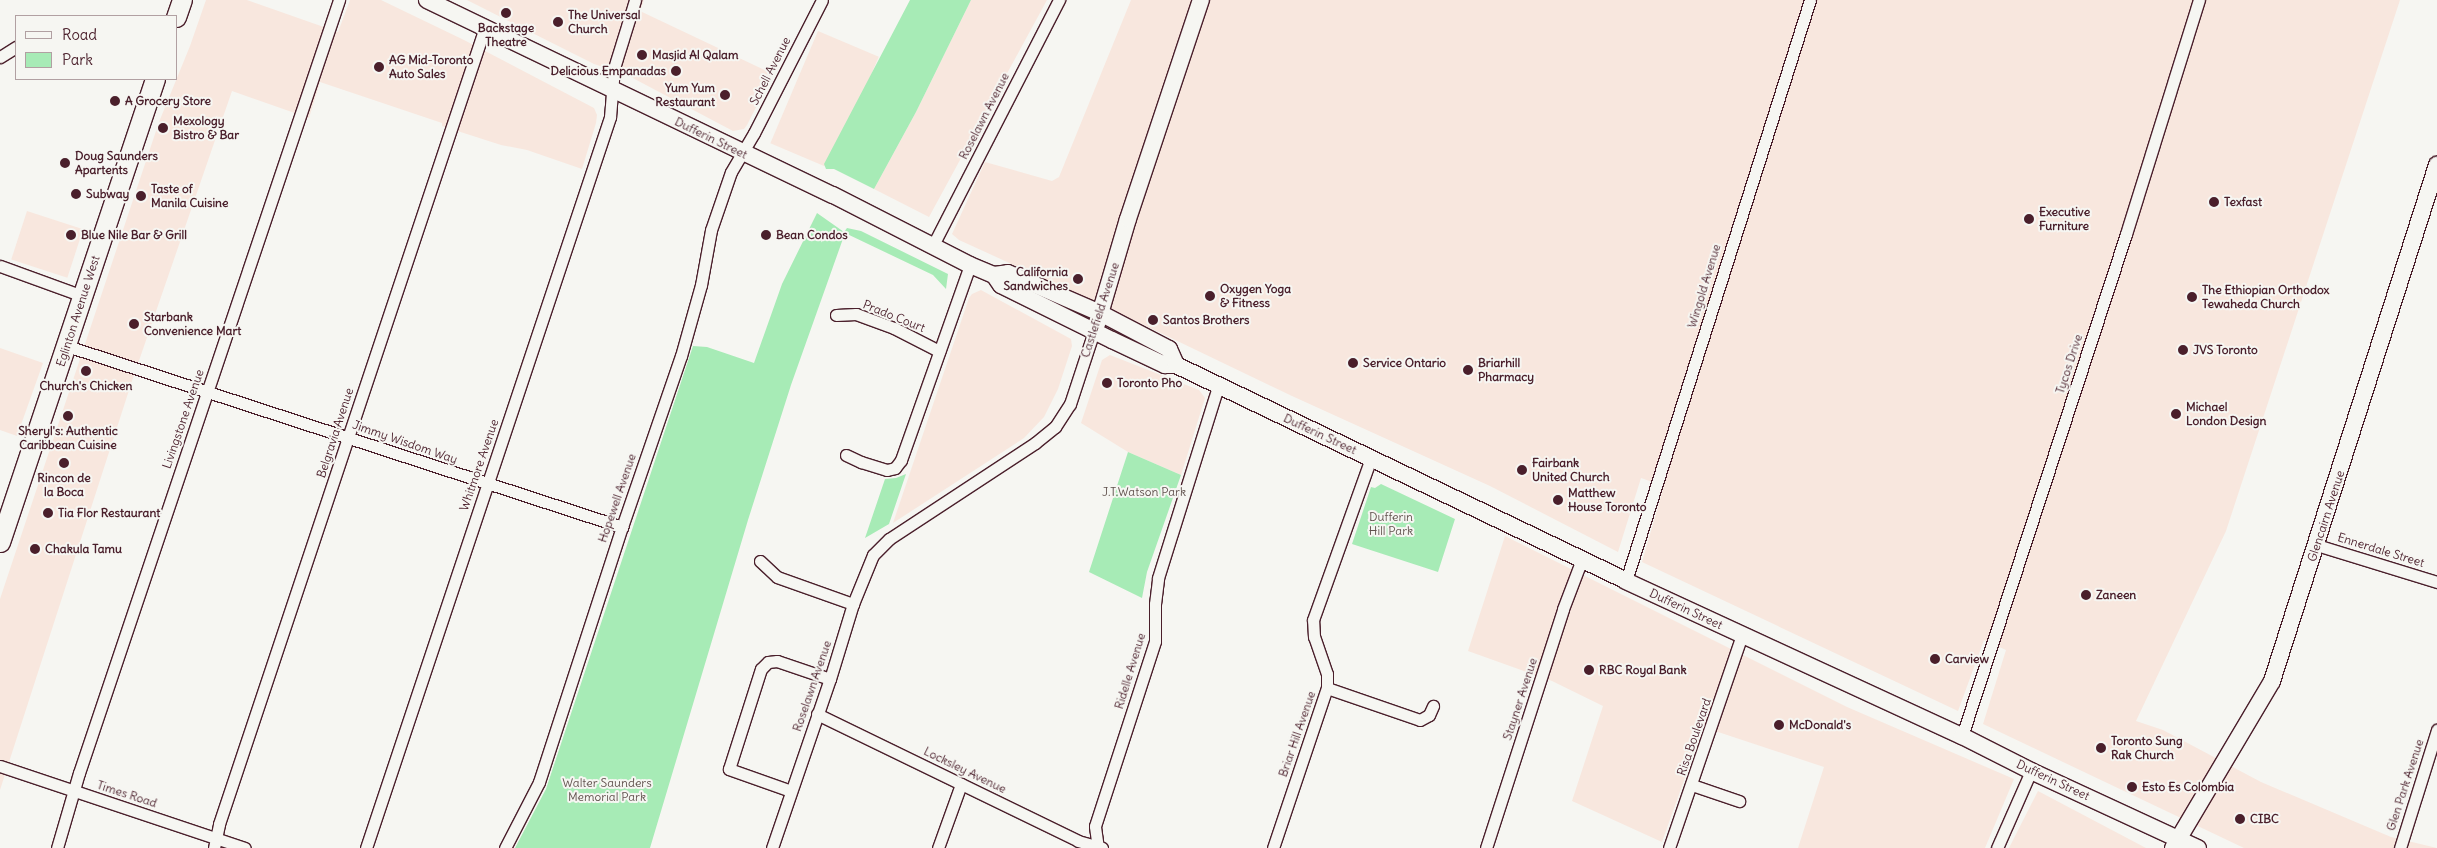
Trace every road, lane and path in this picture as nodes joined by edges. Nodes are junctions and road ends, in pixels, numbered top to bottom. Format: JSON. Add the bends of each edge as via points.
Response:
{"nodes":[{"id":1,"x":182,"y":0,"type":"edge"},
{"id":2,"x":339,"y":0,"type":"edge"},
{"id":3,"x":427,"y":0,"type":"edge"},
{"id":4,"x":635,"y":0,"type":"edge"},
{"id":5,"x":822,"y":0,"type":"edge"},
{"id":6,"x":1059,"y":0,"type":"edge"},
{"id":7,"x":1201,"y":0,"type":"edge"},
{"id":8,"x":1810,"y":0,"type":"edge"},
{"id":9,"x":2199,"y":0,"type":"edge"},
{"id":10,"x":177,"y":15,"type":"edge"},
{"id":11,"x":485,"y":27,"type":"junction"},
{"id":12,"x":15,"y":48,"type":"edge"},
{"id":13,"x":0,"y":57,"type":"edge"},
{"id":14,"x":155,"y":80,"type":"edge"},
{"id":15,"x":611,"y":90,"type":"junction"},
{"id":16,"x":742,"y":153,"type":"junction"},
{"id":17,"x":2437,"y":165,"type":"edge"},
{"id":18,"x":2434,"y":184,"type":"edge"},
{"id":19,"x":932,"y":245,"type":"junction"},
{"id":20,"x":970,"y":265,"type":"junction"},
{"id":21,"x":0,"y":266,"type":"edge"},
{"id":22,"x":994,"y":275,"type":"junction"},
{"id":23,"x":83,"y":296,"type":"junction"},
{"id":24,"x":1100,"y":313,"type":"junction"},
{"id":25,"x":836,"y":315,"type":"dead end"},
{"id":26,"x":1094,"y":331,"type":"junction"},
{"id":27,"x":66,"y":346,"type":"junction"},
{"id":28,"x":939,"y":351,"type":"junction"},
{"id":29,"x":1176,"y":365,"type":"junction"},
{"id":30,"x":1218,"y":386,"type":"junction"},
{"id":31,"x":207,"y":391,"type":"junction"},
{"id":32,"x":348,"y":437,"type":"junction"},
{"id":33,"x":846,"y":455,"type":"dead end"},
{"id":34,"x":1371,"y":458,"type":"junction"},
{"id":35,"x":487,"y":485,"type":"junction"},
{"id":36,"x":622,"y":527,"type":"junction"},
{"id":37,"x":889,"y":539,"type":"joint"},
{"id":38,"x":0,"y":542,"type":"edge"},
{"id":39,"x":2317,"y":545,"type":"junction"},
{"id":40,"x":1582,"y":559,"type":"junction"},
{"id":41,"x":760,"y":561,"type":"dead end"},
{"id":42,"x":1626,"y":581,"type":"junction"},
{"id":43,"x":2437,"y":582,"type":"edge"},
{"id":44,"x":853,"y":604,"type":"junction"},
{"id":45,"x":1742,"y":635,"type":"junction"},
{"id":46,"x":830,"y":679,"type":"junction"},
{"id":47,"x":1327,"y":688,"type":"junction"},
{"id":48,"x":1433,"y":706,"type":"dead end"},
{"id":49,"x":817,"y":714,"type":"junction"},
{"id":50,"x":2437,"y":730,"type":"edge"},
{"id":51,"x":1962,"y":736,"type":"junction"},
{"id":52,"x":0,"y":766,"type":"edge"},
{"id":53,"x":2032,"y":771,"type":"junction"},
{"id":54,"x":961,"y":784,"type":"junction"},
{"id":55,"x":1692,"y":785,"type":"junction"},
{"id":56,"x":74,"y":791,"type":"junction"},
{"id":57,"x":791,"y":791,"type":"junction"},
{"id":58,"x":1739,"y":801,"type":"dead end"},
{"id":59,"x":215,"y":843,"type":"edge"},
{"id":60,"x":2175,"y":843,"type":"edge"},
{"id":61,"x":56,"y":848,"type":"edge"},
{"id":62,"x":245,"y":848,"type":"edge"},
{"id":63,"x":366,"y":848,"type":"edge"},
{"id":64,"x":506,"y":848,"type":"edge"},
{"id":65,"x":772,"y":848,"type":"edge"},
{"id":66,"x":938,"y":848,"type":"edge"},
{"id":67,"x":1099,"y":848,"type":"edge"},
{"id":68,"x":1273,"y":848,"type":"edge"},
{"id":69,"x":1486,"y":848,"type":"edge"},
{"id":70,"x":1669,"y":848,"type":"edge"},
{"id":71,"x":1997,"y":848,"type":"edge"},
{"id":72,"x":2198,"y":848,"type":"edge"},
{"id":73,"x":2400,"y":848,"type":"edge"}],
"edges":[{"from":1,"to":10,"type":"main road"},
{"from":2,"to":31,"type":"street","name":"Livingstone Avenue"},
{"from":3,"to":11,"type":"main road","name":"Dufferin Street"},
{"from":4,"to":15,"type":"street","name":"Whitmore Avenue","via":[[614,68]]},
{"from":5,"to":16,"type":"street","name":"Schell Avenue"},
{"from":6,"to":19,"type":"street","name":"Roselawn Avenue"},
{"from":7,"to":24,"type":"main road","name":"Castlefield Avenue"},
{"from":8,"to":42,"type":"street","name":"Wingold Avenue"},
{"from":9,"to":51,"type":"street","name":"Tycos Drive"},
{"from":11,"to":15,"type":"main road","name":"Dufferin Street"},
{"from":11,"to":32,"type":"street","name":"Belgravia Avenue"},
{"from":12,"to":13,"type":"street"},
{"from":14,"to":23,"type":"main road","name":"Eglinton Avenue West"},
{"from":15,"to":16,"type":"main road","name":"Dufferin Street"},
{"from":15,"to":35,"type":"street","name":"Whitmore Avenue","via":[[610,117]]},
{"from":16,"to":19,"type":"main road","name":"Dufferin Street"},
{"from":16,"to":36,"type":"street","name":"Hopewell Avenue","via":[[731,172],[711,230],[686,343]]},
{"from":17,"to":18,"type":"main road","name":"Glencairn Avenue"},
{"from":18,"to":39,"type":"main road","name":"Glencairn Avenue"},
{"from":19,"to":20,"type":"main road","name":"Dufferin Street"},
{"from":20,"to":22,"type":"main road","name":"Dufferin Street"},
{"from":20,"to":28,"type":"street"},
{"from":21,"to":23,"type":"street"},
{"from":22,"to":24,"type":"main road","name":"Dufferin Street","via":[[1008,273]]},
{"from":22,"to":26,"type":"main road","name":"Dufferin Street","via":[[1001,285]]},
{"from":23,"to":27,"type":"main road","name":"Eglinton Avenue West"},
{"from":24,"to":26,"type":"main road","name":"Castlefield Avenue"},
{"from":24,"to":29,"type":"main road","name":"Dufferin Street","via":[[1169,349]]},
{"from":25,"to":28,"type":"street","name":"Prado Court","via":[[856,314],[894,328]]},
{"from":26,"to":29,"type":"main road","name":"Dufferin Street","via":[[1165,365]]},
{"from":26,"to":37,"type":"street","name":"Castlefield Avenue","via":[[1070,404],[1055,427]]},
{"from":27,"to":31,"type":"street","name":"Jimmy Wisdom Way"},
{"from":27,"to":38,"type":"main road","name":"Eglinton Avenue West"},
{"from":28,"to":33,"type":"street","via":[[901,460],[895,468],[887,470]]},
{"from":29,"to":30,"type":"main road","name":"Dufferin Street"},
{"from":30,"to":34,"type":"main road","name":"Dufferin Street"},
{"from":30,"to":67,"type":"street","name":"Ridelle Avenue","via":[[1158,578],[1155,641],[1094,826]]},
{"from":31,"to":32,"type":"street","name":"Jimmy Wisdom Way"},
{"from":31,"to":56,"type":"street","name":"Livingstone Avenue"},
{"from":32,"to":35,"type":"street","name":"Jimmy Wisdom Way"},
{"from":32,"to":59,"type":"street","name":"Belgravia Avenue"},
{"from":34,"to":40,"type":"main road","name":"Dufferin Street"},
{"from":34,"to":47,"type":"street","name":"Briar Hill Avenue","via":[[1313,620],[1314,637],[1327,674]]},
{"from":35,"to":36,"type":"street","name":"Jimmy Wisdom Way"},
{"from":35,"to":63,"type":"street","name":"Whitmore Avenue"},
{"from":36,"to":64,"type":"street","name":"Hopewell Avenue","via":[[539,782]]},
{"from":37,"to":44,"type":"street","name":"Roselawn Avenue","via":[[873,555]]},
{"from":39,"to":43,"type":"street","name":"Ennerdale Street"},
{"from":39,"to":60,"type":"main road","name":"Glencairn Avenue","via":[[2272,681]]},
{"from":40,"to":42,"type":"main road","name":"Dufferin Street"},
{"from":40,"to":69,"type":"street","name":"Stayner Avenue"},
{"from":41,"to":44,"type":"street","via":[[777,577]]},
{"from":42,"to":45,"type":"main road","name":"Dufferin Street"},
{"from":44,"to":46,"type":"street","name":"Roselawn Avenue"},
{"from":45,"to":51,"type":"main road","name":"Dufferin Street"},
{"from":45,"to":55,"type":"street","name":"Risa Boulevard"},
{"from":46,"to":49,"type":"street","name":"Roselawn Avenue"},
{"from":46,"to":57,"type":"street","via":[[777,661],[764,665],[729,769]]},
{"from":47,"to":48,"type":"street","via":[[1420,720],[1429,715]]},
{"from":47,"to":68,"type":"street","name":"Briar Hill Avenue"},
{"from":49,"to":54,"type":"street","name":"Locksley Avenue"},
{"from":49,"to":57,"type":"street","name":"Roselawn Avenue"},
{"from":50,"to":73,"type":"street","name":"Glen Park Avenue"},
{"from":51,"to":53,"type":"main road","name":"Dufferin Street"},
{"from":52,"to":56,"type":"street","name":"Times Road"},
{"from":53,"to":60,"type":"main road","name":"Dufferin Street"},
{"from":53,"to":71,"type":"street"},
{"from":54,"to":66,"type":"street"},
{"from":54,"to":67,"type":"street","name":"Locksley Avenue"},
{"from":55,"to":58,"type":"street"},
{"from":55,"to":70,"type":"street","name":"Risa Boulevard"},
{"from":56,"to":59,"type":"street","name":"Times Road"},
{"from":56,"to":61,"type":"street","name":"Livingstone Avenue"},
{"from":57,"to":65,"type":"street","name":"Roselawn Avenue"},
{"from":59,"to":62,"type":"street","name":"Times Road"},
{"from":60,"to":72,"type":"main road","name":"Dufferin Street"}]}
